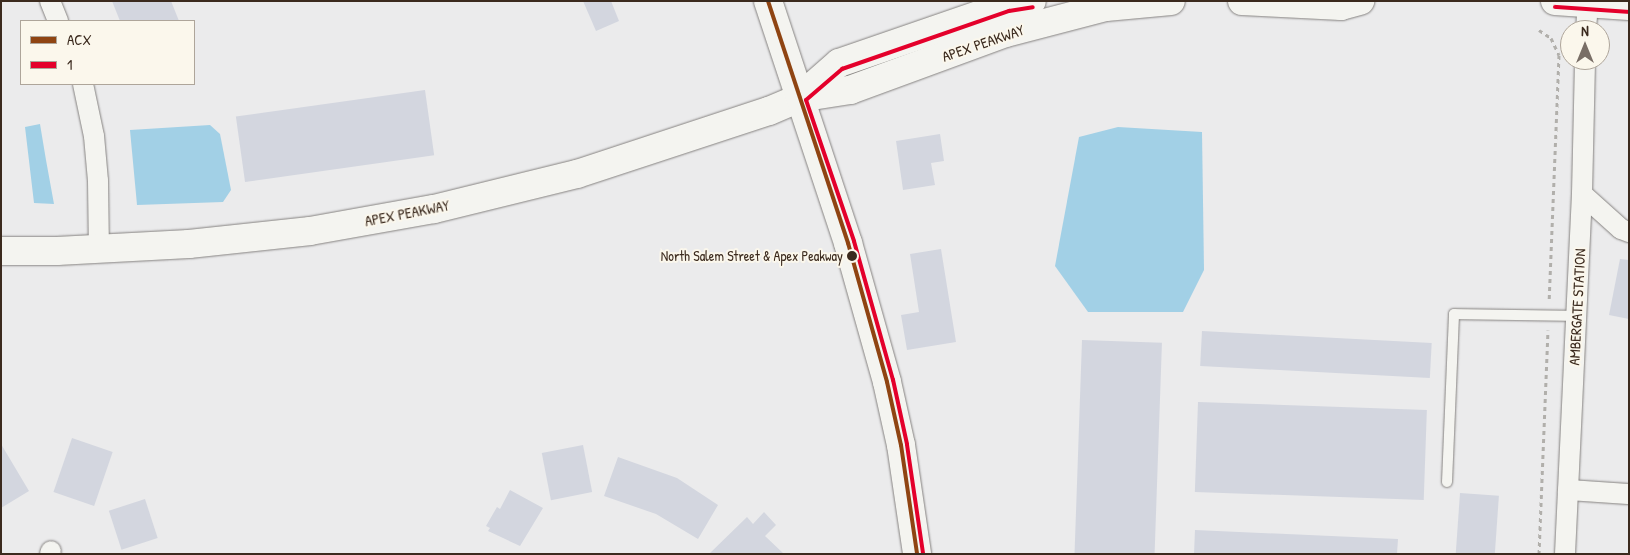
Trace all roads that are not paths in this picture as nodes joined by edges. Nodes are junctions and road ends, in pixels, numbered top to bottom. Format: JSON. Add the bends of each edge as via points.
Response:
{"nodes":[{"id":1,"x":50,"y":1,"type":"edge"},
{"id":2,"x":768,"y":1,"type":"edge"},
{"id":3,"x":1032,"y":1,"type":"edge"},
{"id":4,"x":1171,"y":1,"type":"edge"},
{"id":5,"x":1242,"y":1,"type":"edge"},
{"id":6,"x":1360,"y":1,"type":"edge"},
{"id":7,"x":1555,"y":1,"type":"edge"},
{"id":8,"x":1588,"y":2,"type":"edge"},
{"id":9,"x":1629,"y":6,"type":"edge"},
{"id":10,"x":58,"y":20,"type":"edge"},
{"id":11,"x":1587,"y":20,"type":"edge"},
{"id":12,"x":1585,"y":70,"type":"edge"},
{"id":13,"x":83,"y":85,"type":"edge"},
{"id":14,"x":799,"y":98,"type":"junction"},
{"id":15,"x":1582,"y":194,"type":"junction"},
{"id":16,"x":1629,"y":232,"type":"edge"},
{"id":17,"x":99,"y":249,"type":"junction"},
{"id":18,"x":1,"y":251,"type":"edge"},
{"id":19,"x":1576,"y":316,"type":"junction"},
{"id":20,"x":1447,"y":482,"type":"dead end"},
{"id":21,"x":1568,"y":490,"type":"junction"},
{"id":22,"x":1629,"y":494,"type":"edge"},
{"id":23,"x":917,"y":554,"type":"edge"},
{"id":24,"x":1565,"y":554,"type":"edge"}],
"edges":[{"from":1,"to":10,"type":"street"},
{"from":2,"to":14,"type":"main road"},
{"from":3,"to":14,"type":"main road","name":"APEX PEAKWAY","via":[[1007,5],[839,63]]},
{"from":4,"to":14,"type":"main road","name":"APEX PEAKWAY","via":[[1106,7],[1006,33],[850,90]]},
{"from":5,"to":6,"type":"main road","via":[[1341,6]]},
{"from":7,"to":8,"type":"main road"},
{"from":8,"to":9,"type":"main road"},
{"from":8,"to":11,"type":"street"},
{"from":12,"to":15,"type":"street","name":"AMBERGATE STATION"},
{"from":13,"to":17,"type":"street","via":[[94,136]]},
{"from":14,"to":17,"type":"main road","name":"APEX PEAKWAY","via":[[769,111],[576,174],[434,209],[310,231],[189,244]]},
{"from":14,"to":23,"type":"main road","via":[[848,243],[886,382],[901,444]]},
{"from":15,"to":16,"type":"street","via":[[1620,229]]},
{"from":15,"to":19,"type":"street","name":"AMBERGATE STATION"},
{"from":17,"to":18,"type":"main road","name":"APEX PEAKWAY"},
{"from":19,"to":20,"type":"lane","via":[[1454,314]]},
{"from":19,"to":21,"type":"street","name":"AMBERGATE STATION"},
{"from":21,"to":22,"type":"street"},
{"from":21,"to":24,"type":"street","name":"AMBERGATE STATION"}]}
